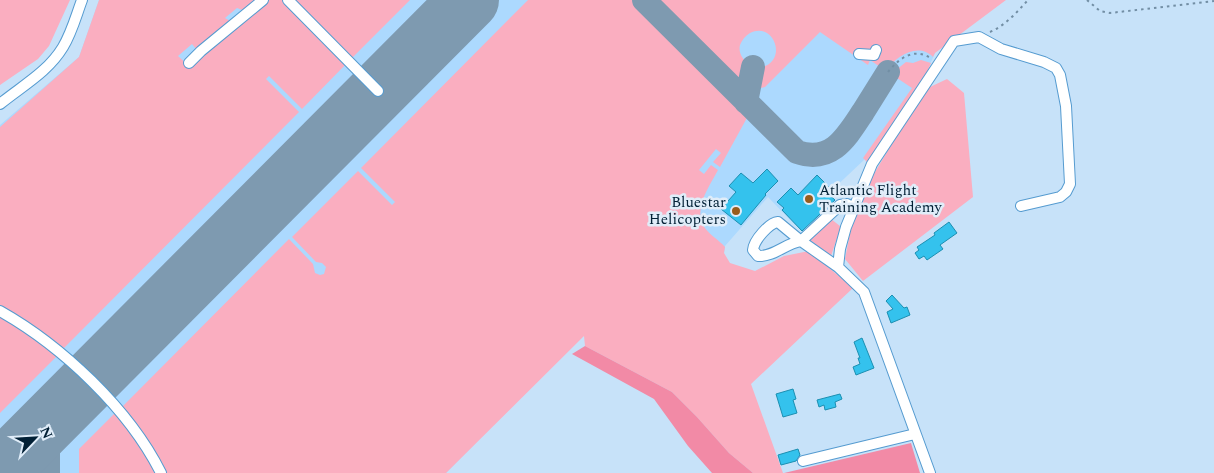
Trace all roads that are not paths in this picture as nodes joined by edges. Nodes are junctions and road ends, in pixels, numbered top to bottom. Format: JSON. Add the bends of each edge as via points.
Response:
{"nodes":[{"id":1,"x":82,"y":0,"type":"edge"},
{"id":2,"x":263,"y":0,"type":"edge"},
{"id":3,"x":288,"y":0,"type":"edge"},
{"id":4,"x":876,"y":50,"type":"dead end"},
{"id":5,"x":859,"y":53,"type":"dead end"},
{"id":6,"x":189,"y":63,"type":"dead end"},
{"id":7,"x":378,"y":91,"type":"dead end"},
{"id":8,"x":0,"y":104,"type":"edge"},
{"id":9,"x":1021,"y":206,"type":"dead end"},
{"id":10,"x":854,"y":208,"type":"junction"},
{"id":11,"x":838,"y":267,"type":"junction"},
{"id":12,"x":0,"y":312,"type":"edge"},
{"id":13,"x":915,"y":434,"type":"junction"},
{"id":14,"x":803,"y":461,"type":"dead end"},
{"id":15,"x":162,"y":473,"type":"edge"},
{"id":16,"x":930,"y":473,"type":"edge"}],
"edges":[{"from":1,"to":8,"type":"street","via":[[70,34],[55,58]]},
{"from":2,"to":6,"type":"street"},
{"from":3,"to":7,"type":"street"},
{"from":4,"to":5,"type":"street","via":[[874,55]]},
{"from":9,"to":10,"type":"street","via":[[1060,196],[1070,184],[1066,106],[1060,74],[1044,62],[1001,49],[980,37],[954,41],[872,164]]},
{"from":10,"to":11,"type":"street","via":[[840,249]]},
{"from":10,"to":11,"type":"street","via":[[840,205],[801,241]]},
{"from":11,"to":13,"type":"street","via":[[864,292]]},
{"from":12,"to":15,"type":"street","via":[[60,350],[118,410]]},
{"from":13,"to":14,"type":"street"},
{"from":13,"to":16,"type":"street"}]}
